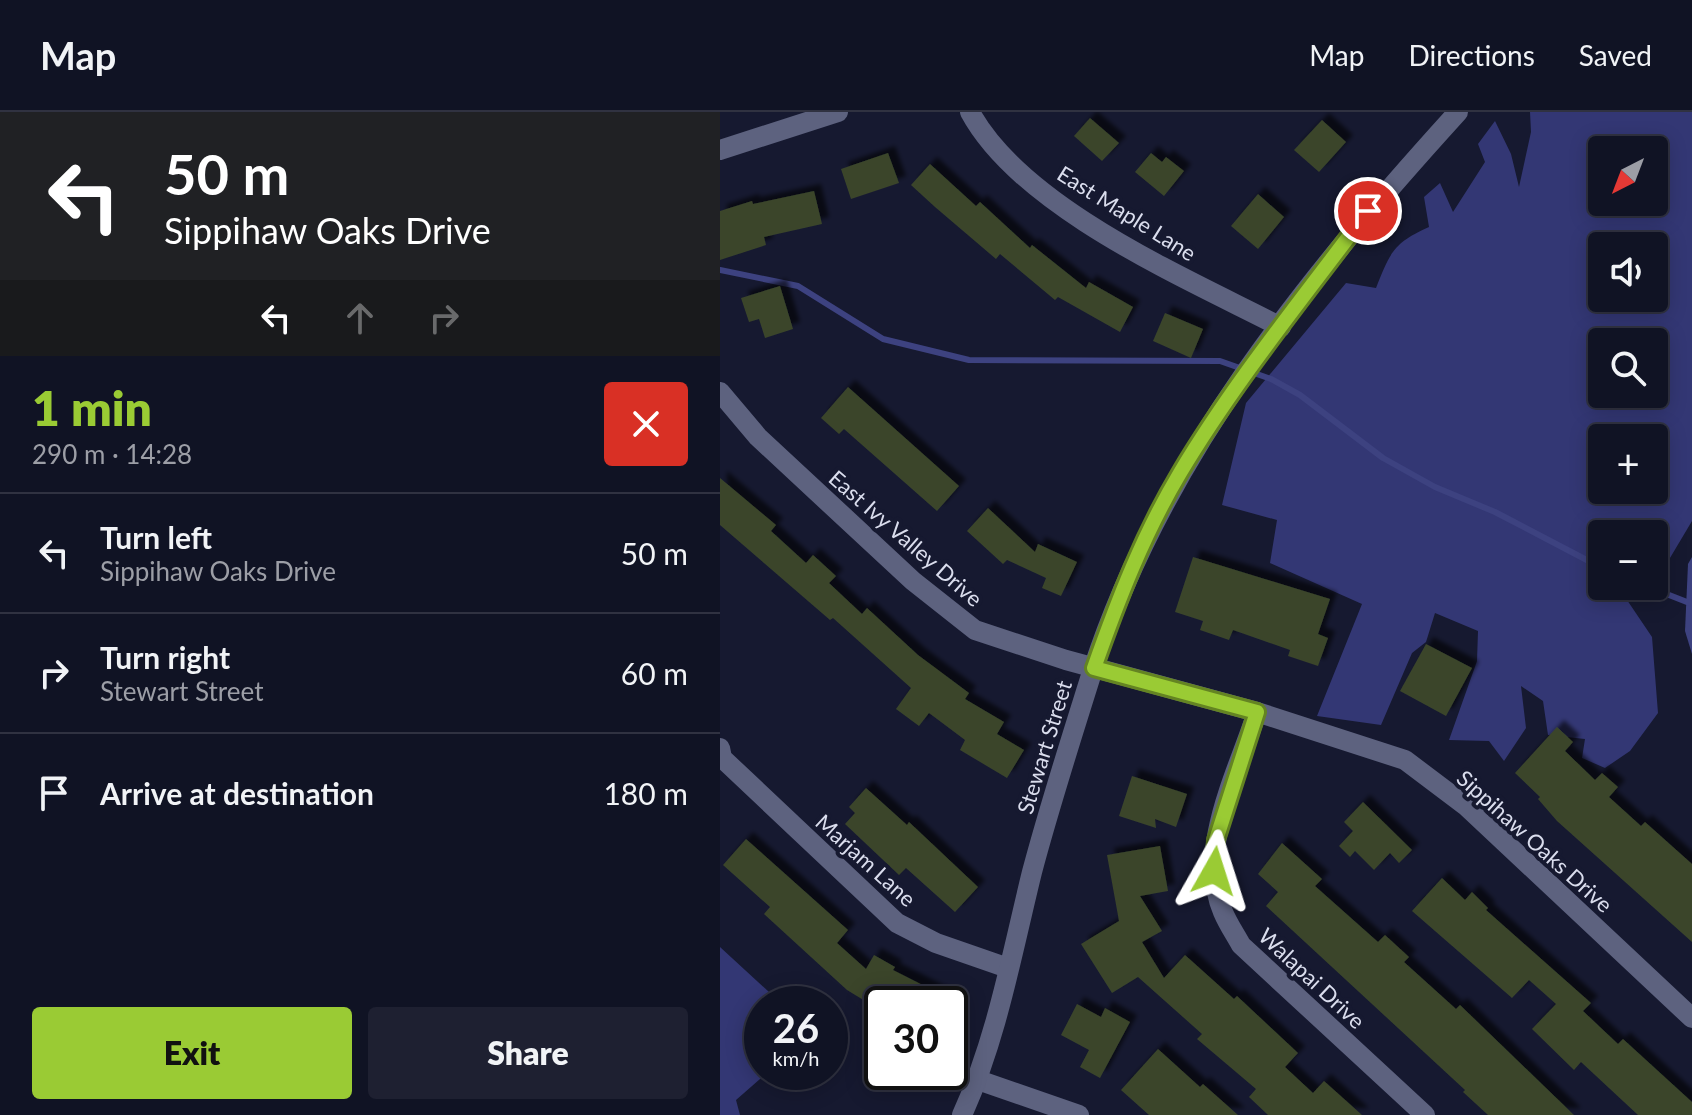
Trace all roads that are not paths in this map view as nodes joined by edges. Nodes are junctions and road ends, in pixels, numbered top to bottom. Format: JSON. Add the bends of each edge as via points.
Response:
{"nodes":[{"id":1,"x":838,"y":112,"type":"edge"},
{"id":2,"x":970,"y":112,"type":"edge"},
{"id":3,"x":1458,"y":112,"type":"edge"},
{"id":4,"x":720,"y":150,"type":"edge"},
{"id":5,"x":1281,"y":327,"type":"junction"},
{"id":6,"x":720,"y":392,"type":"edge"},
{"id":7,"x":1094,"y":668,"type":"junction"},
{"id":8,"x":1257,"y":712,"type":"junction"},
{"id":9,"x":720,"y":748,"type":"edge"},
{"id":10,"x":1008,"y":968,"type":"junction"},
{"id":11,"x":1692,"y":1018,"type":"edge"},
{"id":12,"x":978,"y":1080,"type":"junction"},
{"id":13,"x":962,"y":1115,"type":"edge"},
{"id":14,"x":1079,"y":1115,"type":"edge"},
{"id":15,"x":1425,"y":1115,"type":"edge"}],
"edges":[{"from":1,"to":4,"type":"street"},
{"from":2,"to":5,"type":"street","name":"East Maple Lane","via":[[1000,153],[1063,205],[1157,263]]},
{"from":3,"to":5,"type":"street","name":"Stewart Street","via":[[1368,211]]},
{"from":5,"to":7,"type":"street","name":"Stewart Street","via":[[1210,425],[1157,515]]},
{"from":6,"to":7,"type":"street","name":"East Ivy Valley Drive","via":[[758,437],[946,610],[975,630]]},
{"from":7,"to":8,"type":"street","name":"Sippihaw Oaks Drive"},
{"from":7,"to":10,"type":"street","name":"Stewart Street"},
{"from":8,"to":11,"type":"street","name":"Sippihaw Oaks Drive","via":[[1405,760],[1466,806]]},
{"from":8,"to":15,"type":"street","name":"Walapai Drive","via":[[1216,840],[1214,871],[1221,910],[1241,945]]},
{"from":9,"to":10,"type":"street","name":"Marjam Lane","via":[[722,758],[897,923]]},
{"from":10,"to":12,"type":"street","name":"Stewart Street"},
{"from":12,"to":13,"type":"street","name":"Stewart Street"},
{"from":12,"to":14,"type":"street"}]}
